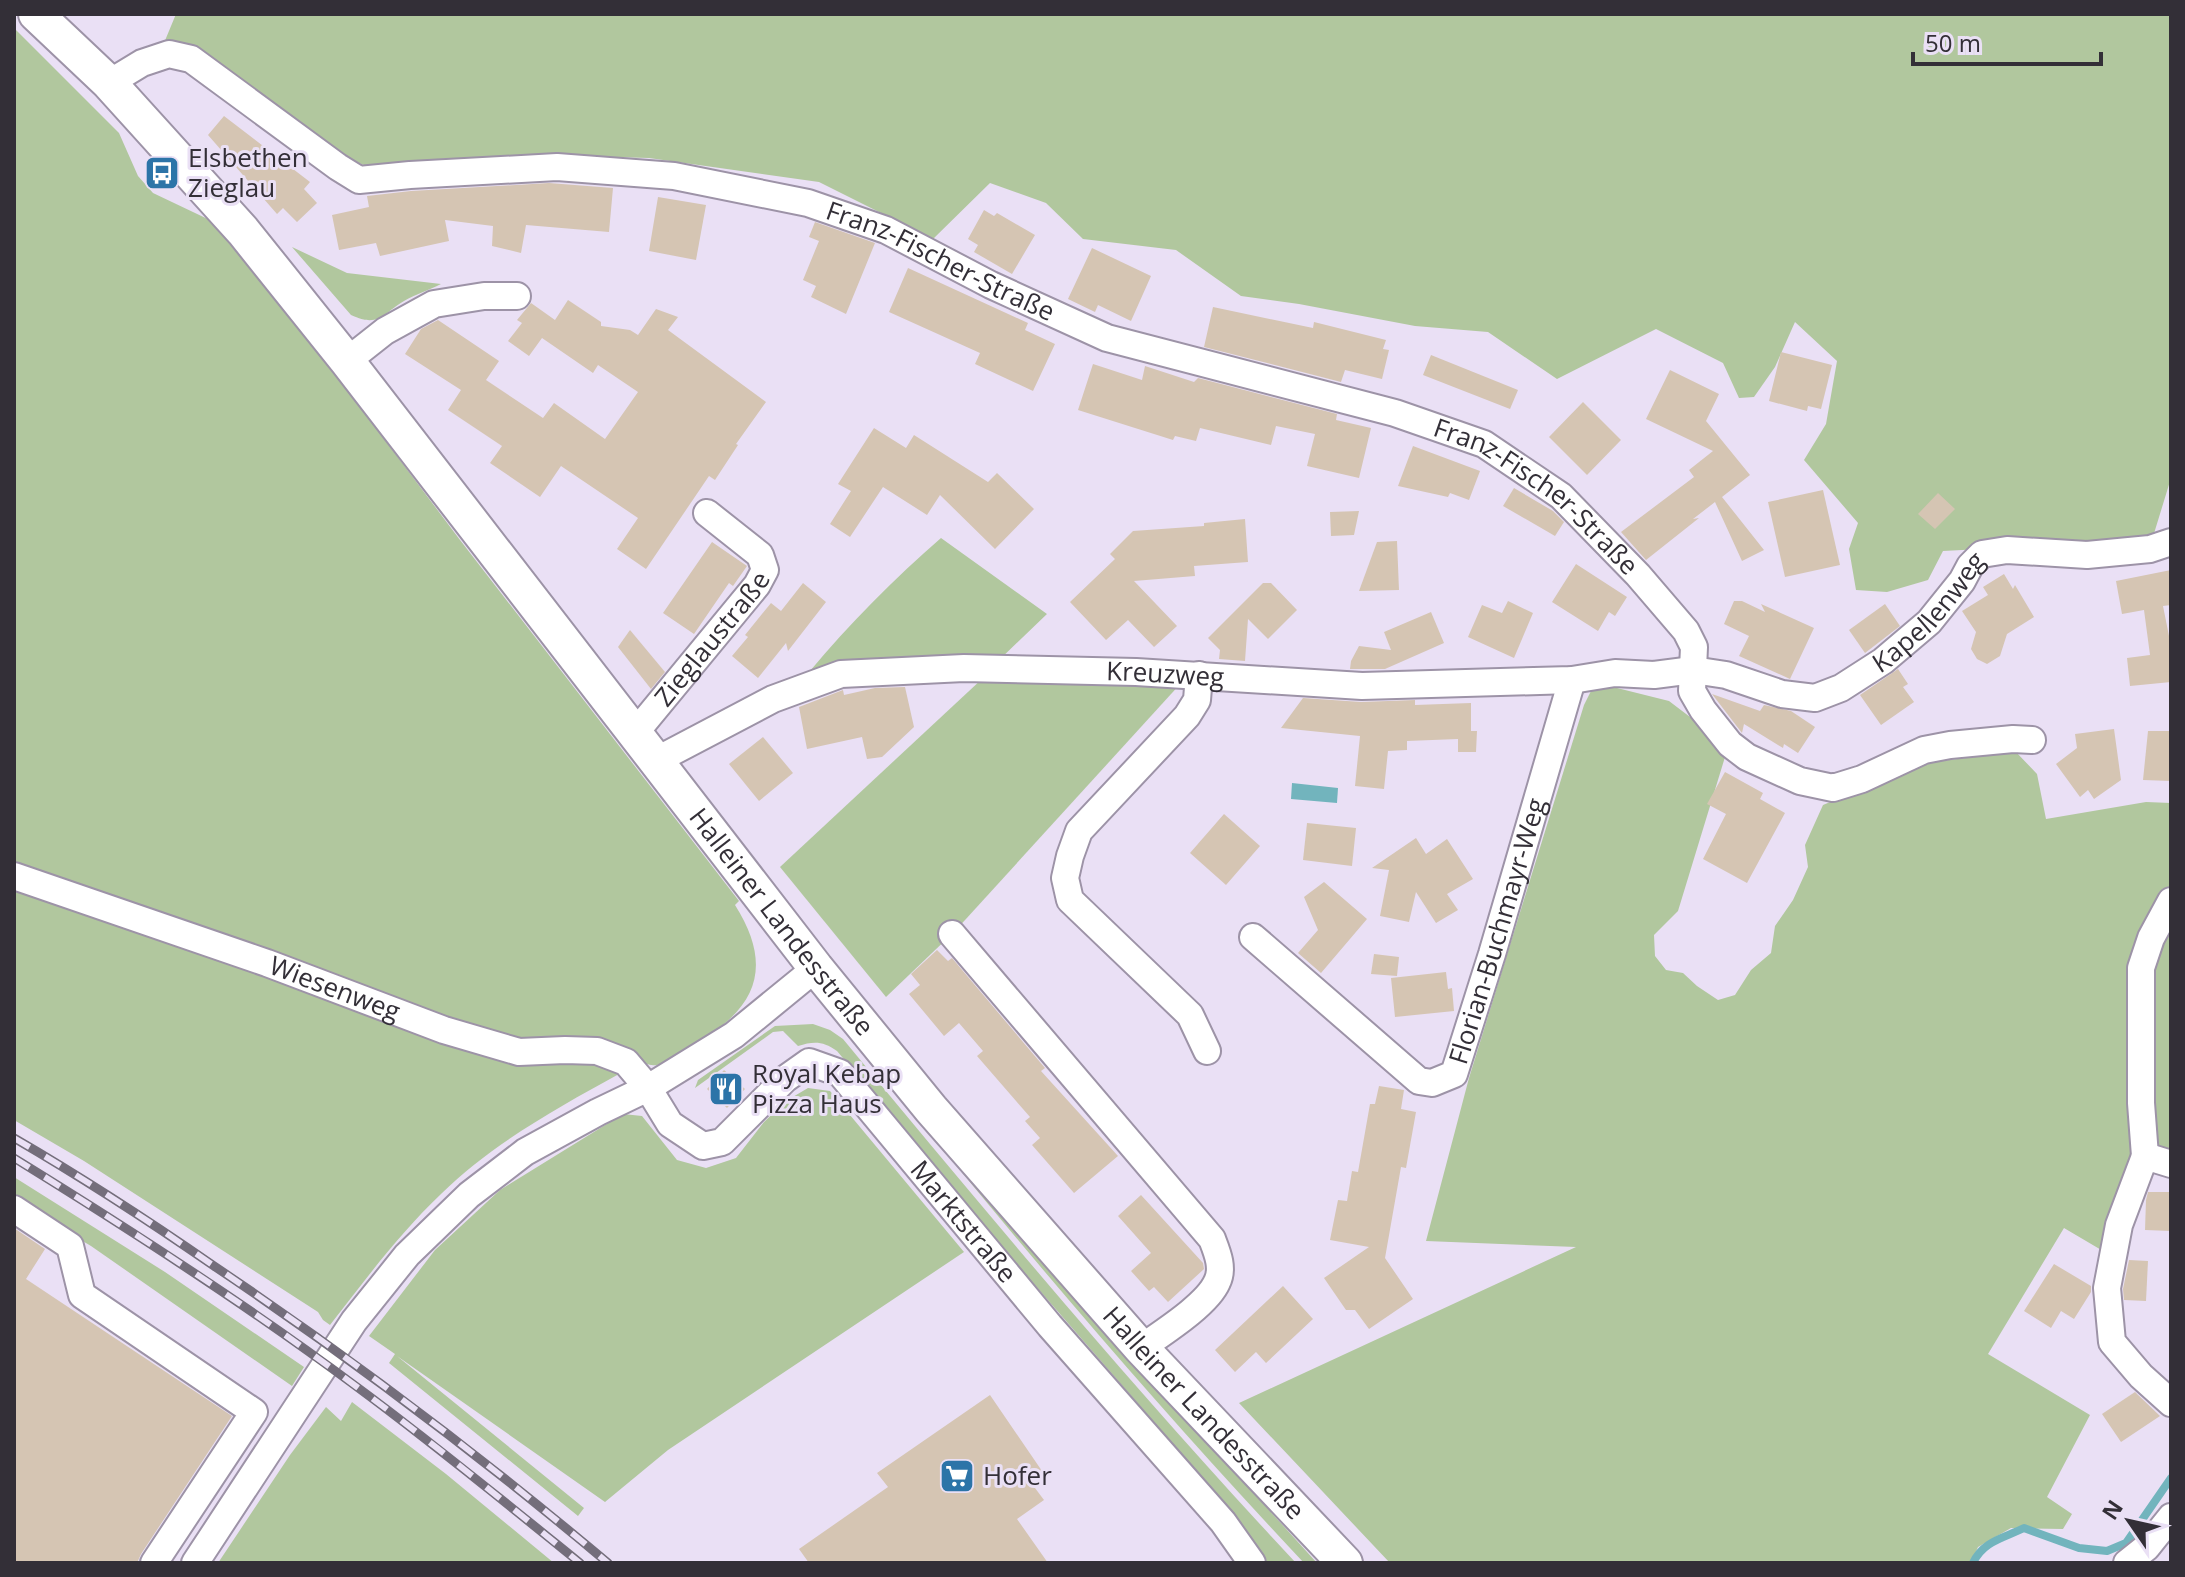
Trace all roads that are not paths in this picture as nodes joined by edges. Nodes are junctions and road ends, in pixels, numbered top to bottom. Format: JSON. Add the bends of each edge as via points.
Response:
{"nodes":[{"id":1,"x":36,"y":14,"type":"edge"},
{"id":2,"x":109,"y":83,"type":"junction"},
{"id":3,"x":517,"y":296,"type":"dead end"},
{"id":4,"x":347,"y":361,"type":"junction"},
{"id":5,"x":707,"y":513,"type":"dead end"},
{"id":6,"x":2171,"y":542,"type":"edge"},
{"id":7,"x":1693,"y":670,"type":"junction"},
{"id":8,"x":1199,"y":675,"type":"junction"},
{"id":9,"x":1572,"y":680,"type":"junction"},
{"id":10,"x":635,"y":733,"type":"junction"},
{"id":11,"x":2032,"y":740,"type":"dead end"},
{"id":12,"x":657,"y":760,"type":"junction"},
{"id":13,"x":14,"y":876,"type":"edge"},
{"id":14,"x":2171,"y":901,"type":"edge"},
{"id":15,"x":952,"y":934,"type":"dead end"},
{"id":16,"x":1253,"y":937,"type":"dead end"},
{"id":17,"x":816,"y":968,"type":"junction"},
{"id":18,"x":1207,"y":1051,"type":"dead end"},
{"id":19,"x":648,"y":1088,"type":"junction"},
{"id":20,"x":2145,"y":1156,"type":"junction"},
{"id":21,"x":2171,"y":1164,"type":"edge"},
{"id":22,"x":14,"y":1209,"type":"edge"},
{"id":23,"x":1141,"y":1348,"type":"junction"},
{"id":24,"x":2171,"y":1403,"type":"edge"},
{"id":25,"x":2171,"y":1517,"type":"edge"},
{"id":26,"x":154,"y":1563,"type":"edge"},
{"id":27,"x":195,"y":1563,"type":"edge"},
{"id":28,"x":1252,"y":1563,"type":"edge"},
{"id":29,"x":1345,"y":1563,"type":"edge"},
{"id":30,"x":2127,"y":1563,"type":"edge"}],
"edges":[{"from":1,"to":2,"type":"main road","name":"Halleiner Landesstraße"},
{"from":2,"to":4,"type":"main road","name":"Halleiner Landesstraße","via":[[243,231]]},
{"from":2,"to":7,"type":"street","name":"Franz-Fischer-Straße","via":[[169,54],[191,59],[359,180],[557,167],[674,176],[808,203],[886,230],[1107,338],[1395,413],[1484,444],[1561,496],[1638,575],[1686,631],[1694,647]]},
{"from":3,"to":4,"type":"street","via":[[434,304],[385,331]]},
{"from":4,"to":10,"type":"main road","name":"Halleiner Landesstraße"},
{"from":5,"to":10,"type":"street","name":"Zieglaustraße","via":[[760,555],[765,570]]},
{"from":6,"to":7,"type":"street","name":"Kapellenweg","via":[[2087,555],[2007,550],[1982,554],[1929,622],[1883,661],[1815,698]]},
{"from":7,"to":9,"type":"street","name":"Kreuzweg"},
{"from":7,"to":11,"type":"street","name":"Franz-Fischer-Straße","via":[[1692,691],[1730,744],[1800,781],[1833,788],[1924,750]]},
{"from":8,"to":9,"type":"street","name":"Kreuzweg","via":[[1362,686]]},
{"from":8,"to":12,"type":"street","name":"Kreuzweg","via":[[964,668],[841,674],[773,699]]},
{"from":8,"to":18,"type":"street","via":[[1197,700],[1187,716],[1079,831],[1065,878],[1070,900],[1190,1015]]},
{"from":9,"to":16,"type":"street","name":"Florian-Buchmayr-Weg","via":[[1454,1074],[1432,1083],[1419,1081]]},
{"from":10,"to":12,"type":"main road","name":"Halleiner Landesstraße"},
{"from":12,"to":17,"type":"main road","name":"Halleiner Landesstraße"},
{"from":13,"to":19,"type":"street","name":"Wiesenweg","via":[[444,1030],[519,1052],[597,1051],[626,1062]]},
{"from":14,"to":20,"type":"street","via":[[2141,968]]},
{"from":15,"to":23,"type":"street","via":[[1212,1239],[1220,1259],[1219,1280],[1207,1297]]},
{"from":17,"to":19,"type":"street","via":[[734,1035]]},
{"from":17,"to":23,"type":"main road","name":"Halleiner Landesstraße","via":[[931,1109]]},
{"from":19,"to":27,"type":"street","via":[[525,1152],[469,1195],[407,1255],[354,1321]]},
{"from":19,"to":28,"type":"street","name":"Marktstraße","via":[[670,1124],[703,1146],[722,1142],[809,1062],[840,1073],[1050,1326],[1223,1522]]},
{"from":20,"to":21,"type":"street"},
{"from":20,"to":24,"type":"street","via":[[2119,1225],[2107,1288],[2112,1342]]},
{"from":22,"to":26,"type":"street","via":[[70,1246],[82,1295],[254,1412]]},
{"from":23,"to":29,"type":"main road","name":"Halleiner Landesstraße"},
{"from":25,"to":30,"type":"street"}]}
